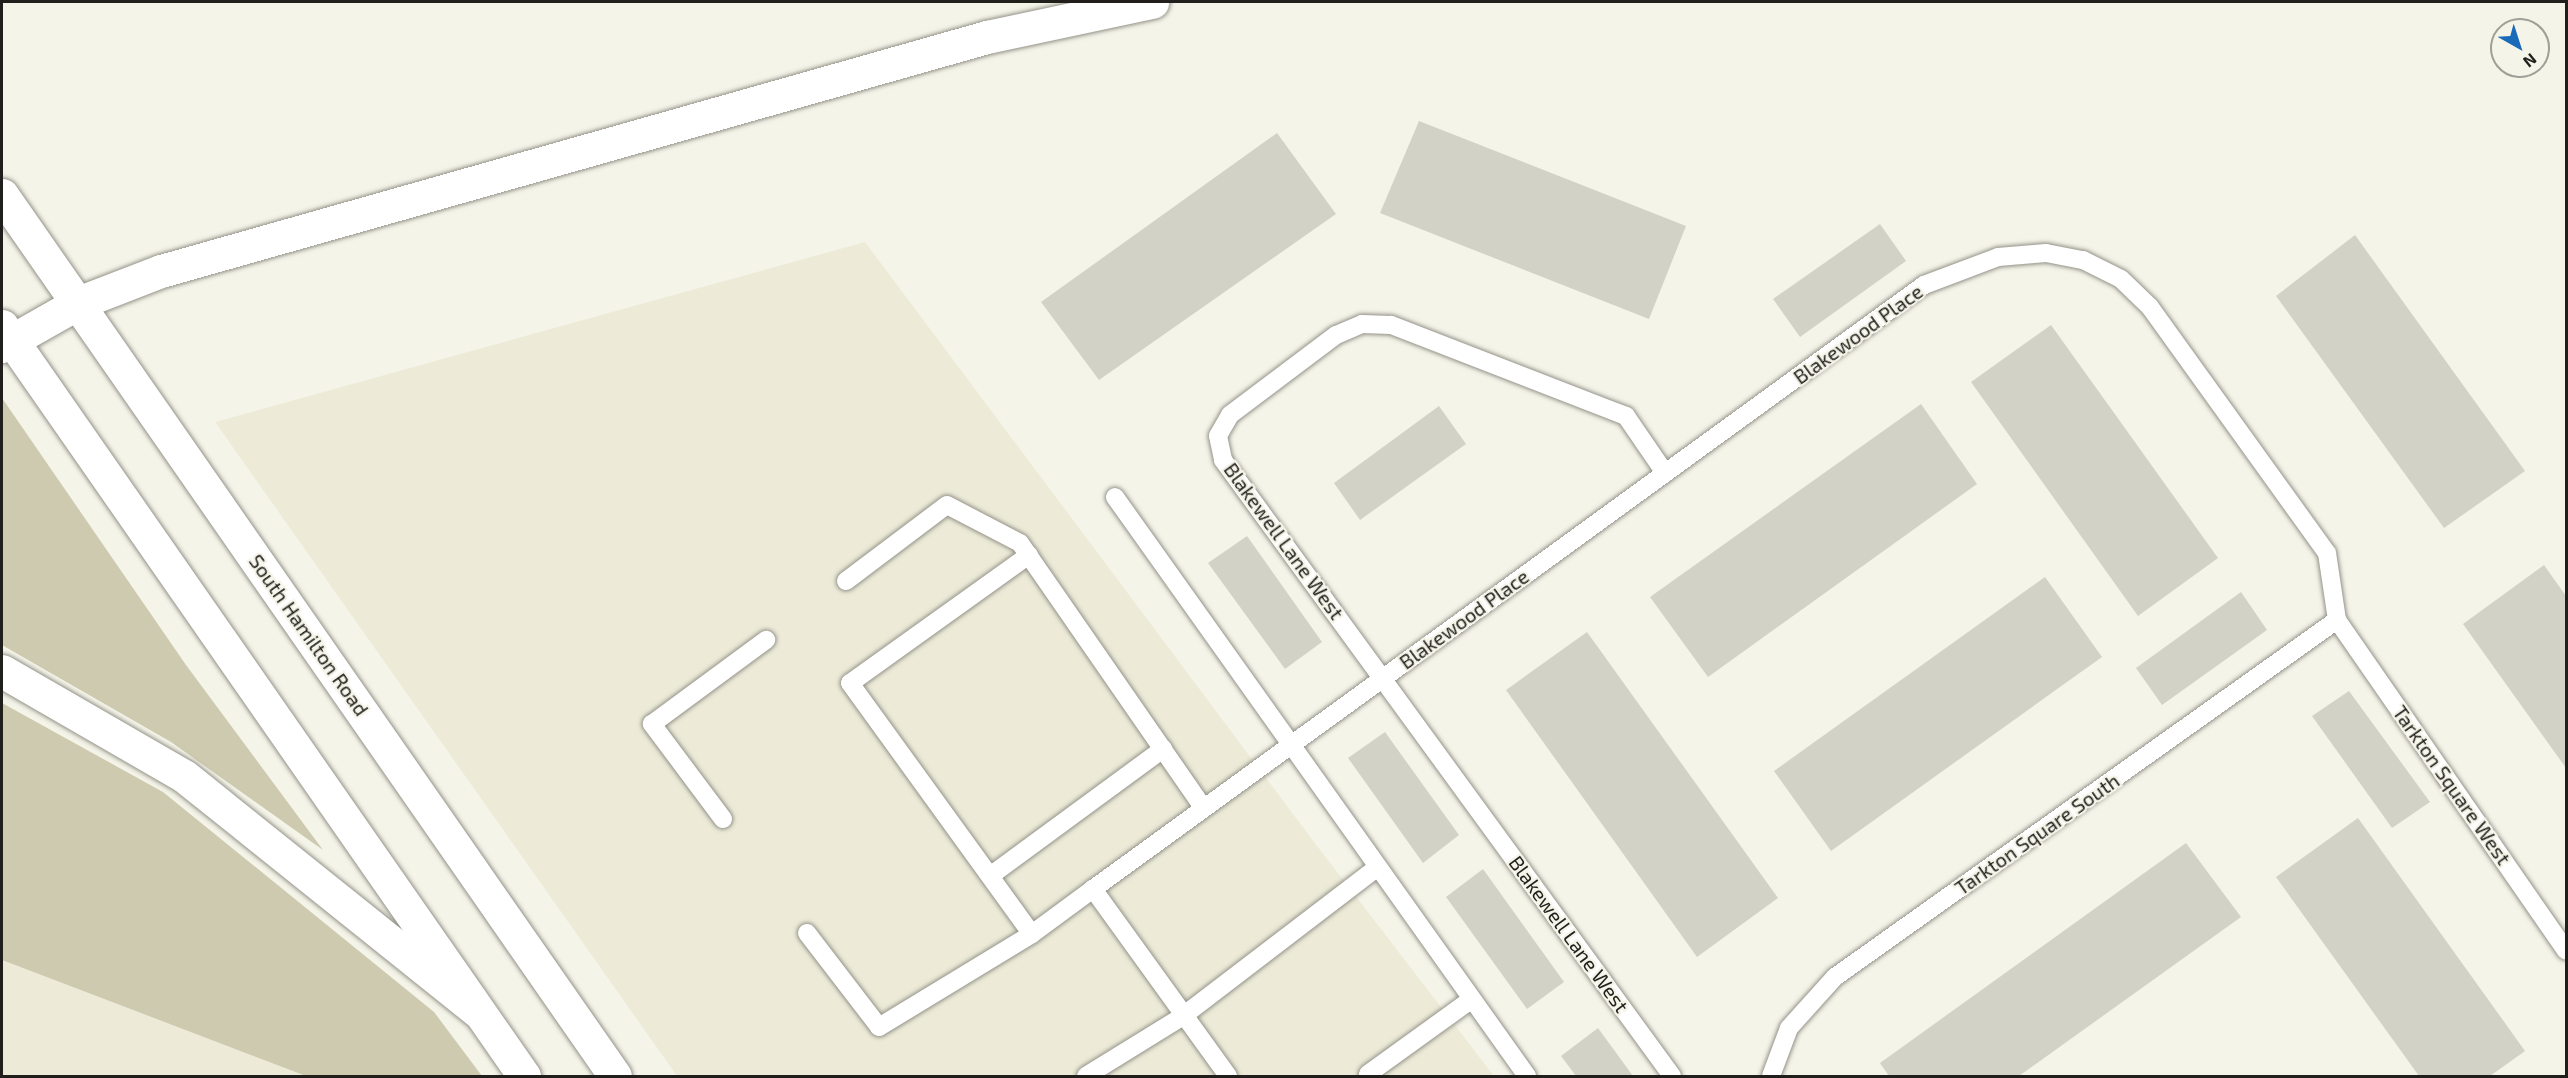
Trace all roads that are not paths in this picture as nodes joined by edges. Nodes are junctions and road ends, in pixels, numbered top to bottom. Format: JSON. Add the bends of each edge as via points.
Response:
{"nodes":[{"id":1,"x":1152,"y":2,"type":"edge"},
{"id":2,"x":2,"y":195,"type":"edge"},
{"id":3,"x":78,"y":303,"type":"junction"},
{"id":4,"x":5,"y":338,"type":"edge"},
{"id":5,"x":1665,"y":473,"type":"junction"},
{"id":6,"x":1115,"y":497,"type":"dead end"},
{"id":7,"x":1029,"y":555,"type":"junction"},
{"id":8,"x":846,"y":581,"type":"dead end"},
{"id":9,"x":2337,"y":620,"type":"junction"},
{"id":10,"x":766,"y":640,"type":"dead end"},
{"id":11,"x":2,"y":671,"type":"edge"},
{"id":12,"x":1383,"y":677,"type":"junction"},
{"id":13,"x":1290,"y":745,"type":"junction"},
{"id":14,"x":1162,"y":749,"type":"junction"},
{"id":15,"x":1202,"y":806,"type":"junction"},
{"id":16,"x":723,"y":819,"type":"dead end"},
{"id":17,"x":1378,"y":867,"type":"junction"},
{"id":18,"x":990,"y":876,"type":"junction"},
{"id":19,"x":1092,"y":889,"type":"junction"},
{"id":20,"x":807,"y":933,"type":"dead end"},
{"id":21,"x":1032,"y":934,"type":"junction"},
{"id":22,"x":2566,"y":951,"type":"edge"},
{"id":23,"x":1472,"y":999,"type":"junction"},
{"id":24,"x":479,"y":1012,"type":"junction"},
{"id":25,"x":1183,"y":1016,"type":"junction"},
{"id":26,"x":1366,"y":1076,"type":"edge"},
{"id":27,"x":524,"y":1077,"type":"edge"},
{"id":28,"x":615,"y":1077,"type":"edge"},
{"id":29,"x":1086,"y":1077,"type":"edge"},
{"id":30,"x":1228,"y":1077,"type":"edge"},
{"id":31,"x":1527,"y":1077,"type":"edge"},
{"id":32,"x":1672,"y":1077,"type":"edge"},
{"id":33,"x":1771,"y":1077,"type":"edge"}],
"edges":[{"from":1,"to":3,"type":"main road","via":[[976,40],[161,271]]},
{"from":2,"to":3,"type":"main road","name":"South Hamilton Road"},
{"from":3,"to":4,"type":"main road"},
{"from":3,"to":28,"type":"main road","name":"South Hamilton Road"},
{"from":4,"to":24,"type":"main road"},
{"from":5,"to":9,"type":"lane","name":"Blakewood Place","via":[[1924,285],[1998,256],[2046,253],[2083,260],[2121,279],[2150,307],[2327,553]]},
{"from":5,"to":12,"type":"lane","name":"Blakewood Place"},
{"from":5,"to":12,"type":"lane","name":"Blakewell Lane West","via":[[1626,416],[1391,325],[1362,324],[1336,335],[1230,415],[1218,436],[1222,460]]},
{"from":6,"to":13,"type":"lane"},
{"from":7,"to":8,"type":"lane","via":[[1011,538],[946,505]]},
{"from":7,"to":14,"type":"lane"},
{"from":7,"to":18,"type":"lane","via":[[850,683]]},
{"from":9,"to":22,"type":"lane","name":"Tarkton Square West"},
{"from":9,"to":33,"type":"lane","name":"Tarkton Square South","via":[[1835,977],[1788,1028]]},
{"from":10,"to":16,"type":"lane","via":[[652,724]]},
{"from":11,"to":24,"type":"main road","via":[[184,776]]},
{"from":12,"to":13,"type":"lane","name":"Blakewood Place"},
{"from":12,"to":32,"type":"lane","name":"Blakewell Lane West"},
{"from":13,"to":15,"type":"lane","name":"Blakewood Place"},
{"from":13,"to":17,"type":"lane"},
{"from":14,"to":15,"type":"lane"},
{"from":14,"to":18,"type":"lane"},
{"from":15,"to":19,"type":"lane","name":"Blakewood Place"},
{"from":17,"to":23,"type":"lane"},
{"from":17,"to":25,"type":"lane"},
{"from":18,"to":21,"type":"lane"},
{"from":19,"to":21,"type":"lane","name":"Blakewood Place"},
{"from":19,"to":25,"type":"lane"},
{"from":20,"to":21,"type":"lane","name":"Blakewood Place","via":[[879,1027]]},
{"from":23,"to":26,"type":"lane"},
{"from":23,"to":31,"type":"lane"},
{"from":24,"to":27,"type":"main road"},
{"from":25,"to":29,"type":"lane"},
{"from":25,"to":30,"type":"lane"}]}
